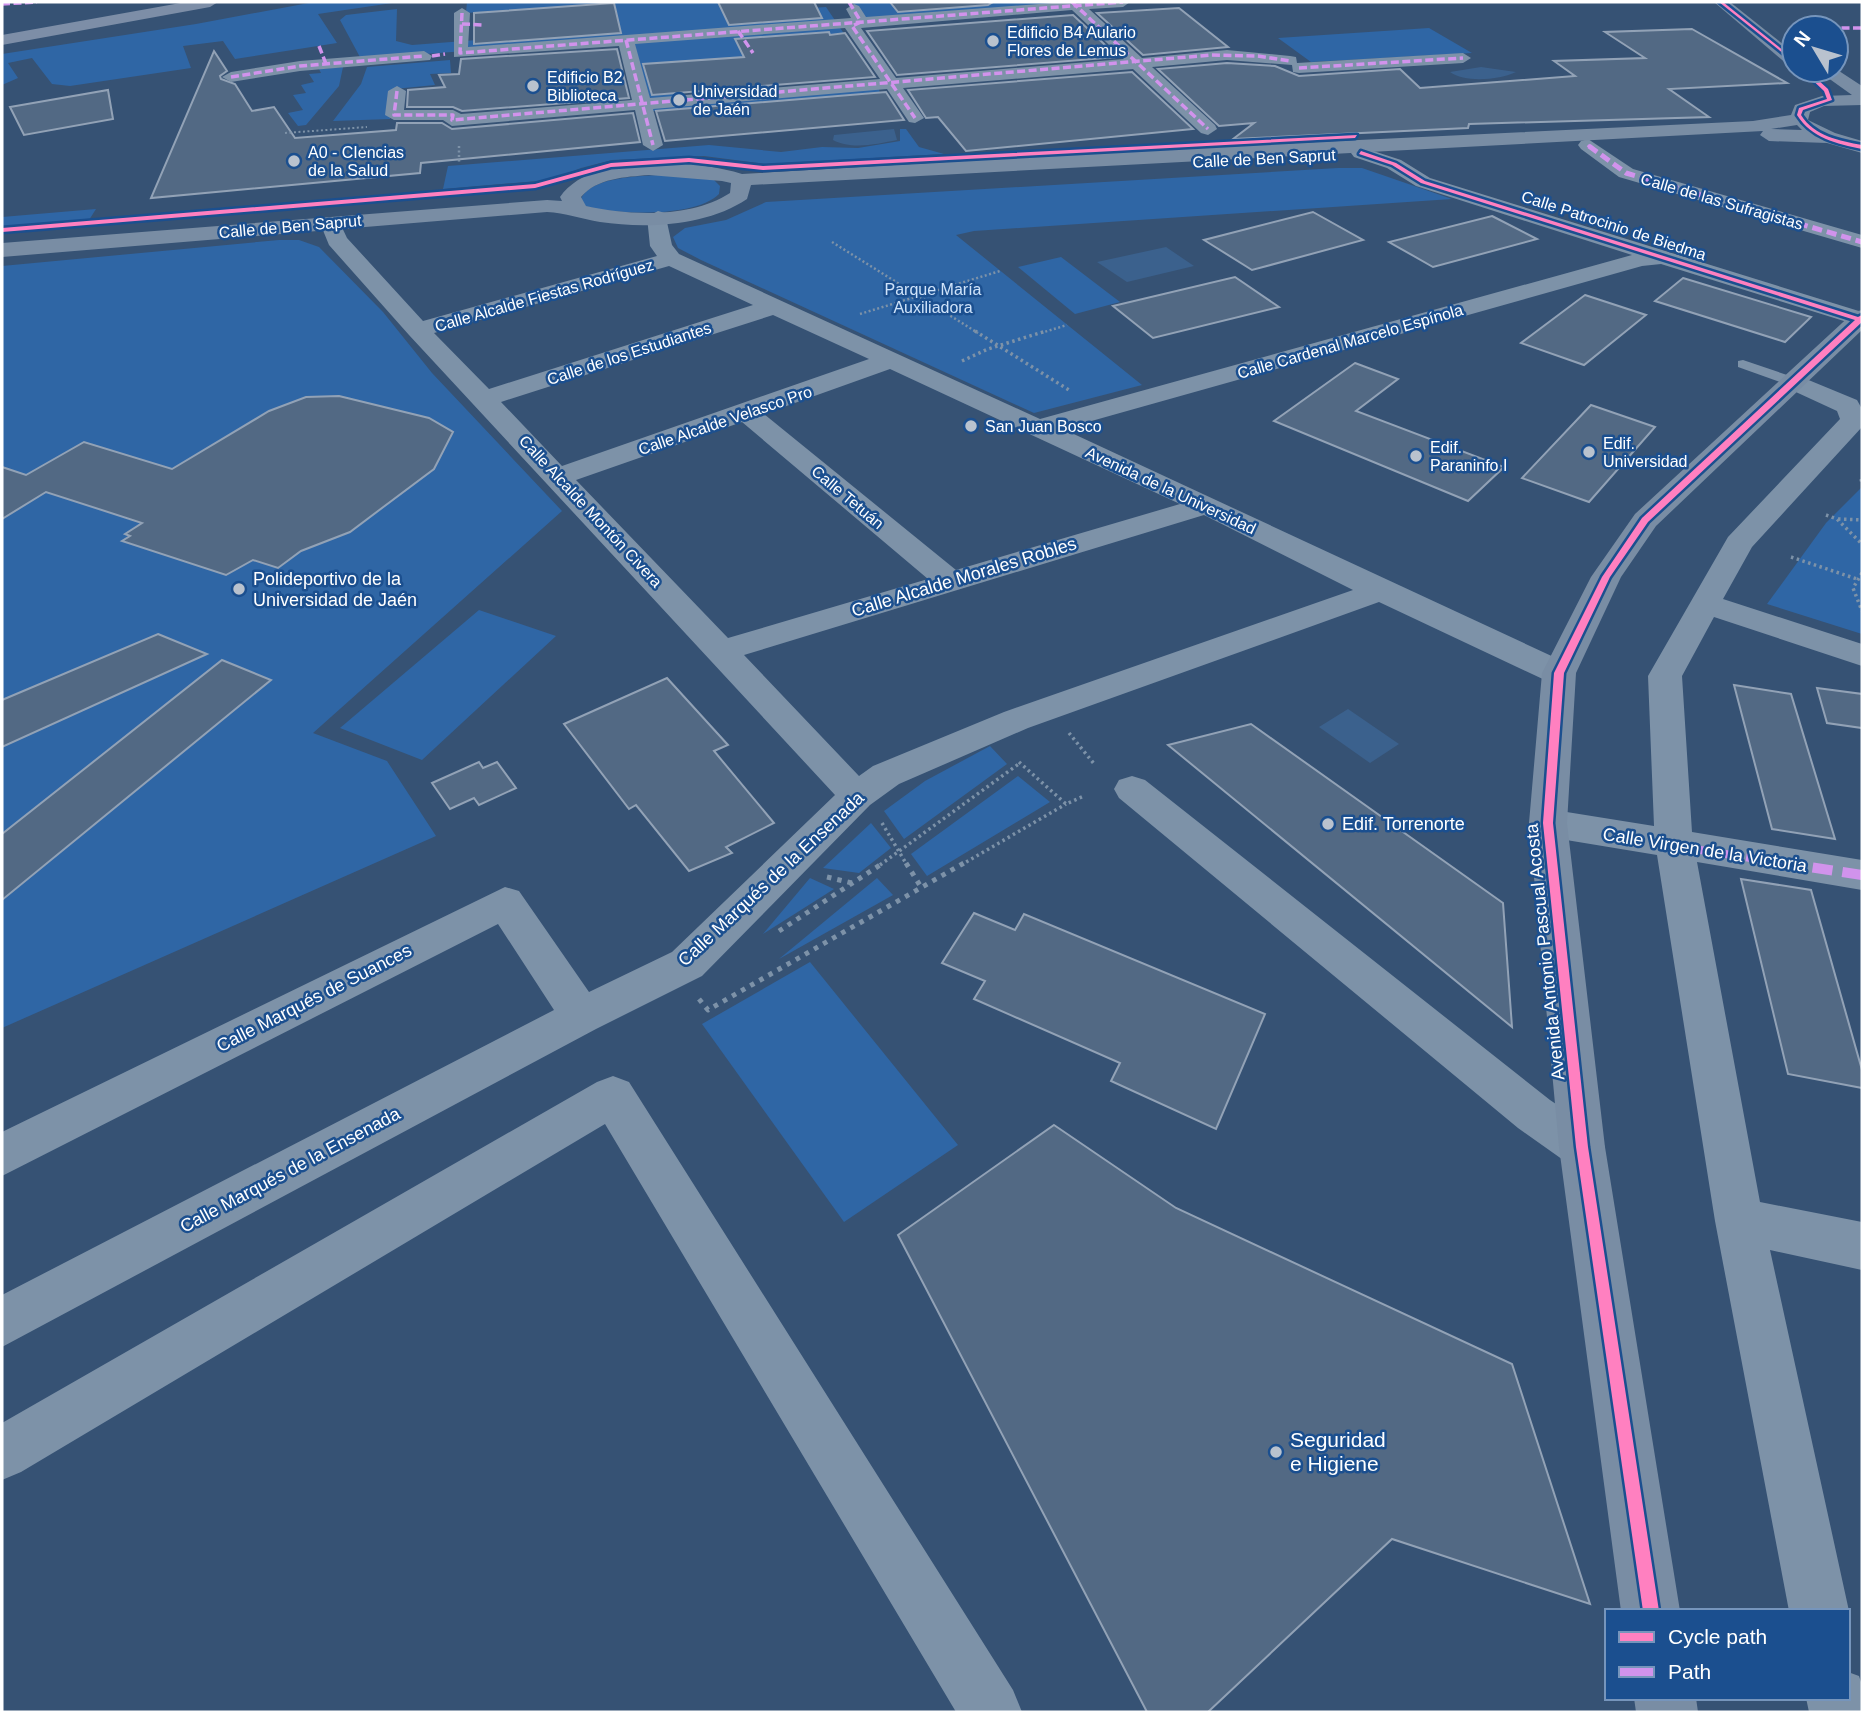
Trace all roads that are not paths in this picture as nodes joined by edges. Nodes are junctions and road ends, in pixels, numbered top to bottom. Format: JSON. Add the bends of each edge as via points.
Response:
{"nodes":[{"id":1,"x":167,"y":2,"type":"edge"},
{"id":2,"x":208,"y":2,"type":"edge"},
{"id":3,"x":839,"y":2,"type":"edge"},
{"id":4,"x":849,"y":2,"type":"edge"},
{"id":5,"x":1123,"y":2,"type":"edge"},
{"id":6,"x":1721,"y":2,"type":"edge"},
{"id":7,"x":1740,"y":2,"type":"edge"},
{"id":8,"x":1077,"y":3,"type":"edge"},
{"id":9,"x":133,"y":6,"type":"junction"},
{"id":10,"x":77,"y":10,"type":"dead end"},
{"id":11,"x":53,"y":12,"type":"dead end"},
{"id":12,"x":2,"y":15,"type":"edge"},
{"id":13,"x":857,"y":22,"type":"junction"},
{"id":14,"x":2,"y":24,"type":"edge"},
{"id":15,"x":484,"y":25,"type":"dead end"},
{"id":16,"x":738,"y":31,"type":"junction"},
{"id":17,"x":2,"y":32,"type":"edge"},
{"id":18,"x":1780,"y":33,"type":"edge"},
{"id":19,"x":2,"y":40,"type":"edge"},
{"id":20,"x":626,"y":40,"type":"junction"},
{"id":21,"x":319,"y":46,"type":"dead end"},
{"id":22,"x":1780,"y":50,"type":"edge"},
{"id":23,"x":752,"y":53,"type":"dead end"},
{"id":24,"x":434,"y":55,"type":"dead end"},
{"id":25,"x":1463,"y":58,"type":"dead end"},
{"id":26,"x":1139,"y":63,"type":"junction"},
{"id":27,"x":326,"y":64,"type":"junction"},
{"id":28,"x":231,"y":77,"type":"dead end"},
{"id":29,"x":893,"y":84,"type":"junction"},
{"id":30,"x":1819,"y":84,"type":"edge"},
{"id":31,"x":1847,"y":84,"type":"edge"},
{"id":32,"x":397,"y":91,"type":"dead end"},
{"id":33,"x":1862,"y":94,"type":"edge"},
{"id":34,"x":1830,"y":100,"type":"junction"},
{"id":35,"x":1862,"y":100,"type":"edge"},
{"id":36,"x":643,"y":104,"type":"junction"},
{"id":37,"x":915,"y":118,"type":"dead end"},
{"id":38,"x":1800,"y":118,"type":"junction"},
{"id":39,"x":1208,"y":129,"type":"dead end"},
{"id":40,"x":1828,"y":137,"type":"junction"},
{"id":41,"x":653,"y":145,"type":"dead end"},
{"id":42,"x":1588,"y":145,"type":"junction"},
{"id":43,"x":1862,"y":147,"type":"edge"},
{"id":44,"x":1361,"y":153,"type":"junction"},
{"id":45,"x":742,"y":185,"type":"junction"},
{"id":46,"x":578,"y":186,"type":"junction"},
{"id":47,"x":578,"y":210,"type":"junction"},
{"id":48,"x":658,"y":217,"type":"junction"},
{"id":49,"x":331,"y":223,"type":"junction"},
{"id":50,"x":2,"y":240,"type":"edge"},
{"id":51,"x":1862,"y":242,"type":"edge"},
{"id":52,"x":2,"y":250,"type":"edge"},
{"id":53,"x":1663,"y":257,"type":"junction"},
{"id":54,"x":671,"y":259,"type":"junction"},
{"id":55,"x":772,"y":307,"type":"junction"},
{"id":56,"x":1861,"y":319,"type":"edge"},
{"id":57,"x":418,"y":330,"type":"junction"},
{"id":58,"x":889,"y":361,"type":"junction"},
{"id":59,"x":1742,"y":364,"type":"dead end"},
{"id":60,"x":1794,"y":382,"type":"junction"},
{"id":61,"x":485,"y":399,"type":"junction"},
{"id":62,"x":746,"y":412,"type":"junction"},
{"id":63,"x":1037,"y":428,"type":"junction"},
{"id":64,"x":559,"y":477,"type":"junction"},
{"id":65,"x":1206,"y":505,"type":"junction"},
{"id":66,"x":950,"y":581,"type":"junction"},
{"id":67,"x":1380,"y":591,"type":"junction"},
{"id":68,"x":1705,"y":604,"type":"junction"},
{"id":69,"x":722,"y":651,"type":"junction"},
{"id":70,"x":1862,"y":655,"type":"edge"},
{"id":71,"x":1559,"y":673,"type":"junction"},
{"id":72,"x":1132,"y":789,"type":"dead end"},
{"id":73,"x":867,"y":804,"type":"junction"},
{"id":74,"x":1548,"y":822,"type":"junction"},
{"id":75,"x":1675,"y":846,"type":"junction"},
{"id":76,"x":1862,"y":875,"type":"edge"},
{"id":77,"x":580,"y":1016,"type":"junction"},
{"id":78,"x":1583,"y":1147,"type":"junction"},
{"id":79,"x":2,"y":1155,"type":"edge"},
{"id":80,"x":1739,"y":1221,"type":"junction"},
{"id":81,"x":1862,"y":1246,"type":"edge"},
{"id":82,"x":2,"y":1322,"type":"edge"},
{"id":83,"x":2,"y":1453,"type":"edge"},
{"id":84,"x":1651,"y":1609,"type":"edge"},
{"id":85,"x":1819,"y":1609,"type":"edge"},
{"id":86,"x":991,"y":1712,"type":"edge"}],
"edges":[{"from":1,"to":9,"type":"main road"},
{"from":2,"to":17,"type":"main road"},
{"from":2,"to":19,"type":"main road"},
{"from":3,"to":13,"type":"street"},
{"from":4,"to":13,"type":"street"},
{"from":5,"to":8,"type":"street"},
{"from":6,"to":22,"type":"street"},
{"from":7,"to":18,"type":"street"},
{"from":8,"to":13,"type":"street"},
{"from":8,"to":26,"type":"street"},
{"from":9,"to":10,"type":"main road"},
{"from":9,"to":14,"type":"main road"},
{"from":11,"to":12,"type":"main road"},
{"from":13,"to":16,"type":"street"},
{"from":13,"to":29,"type":"street","via":[[852,26]]},
{"from":15,"to":20,"type":"street","via":[[462,18],[460,53]]},
{"from":16,"to":20,"type":"street"},
{"from":16,"to":23,"type":"street"},
{"from":20,"to":36,"type":"street"},
{"from":21,"to":27,"type":"street"},
{"from":24,"to":27,"type":"street"},
{"from":25,"to":26,"type":"street","via":[[1295,64],[1253,55],[1209,54]]},
{"from":26,"to":29,"type":"street"},
{"from":26,"to":39,"type":"street"},
{"from":27,"to":28,"type":"street"},
{"from":29,"to":36,"type":"street"},
{"from":29,"to":37,"type":"street"},
{"from":30,"to":34,"type":"street"},
{"from":31,"to":33,"type":"street"},
{"from":32,"to":36,"type":"street","via":[[394,115],[453,116],[452,120]]},
{"from":34,"to":35,"type":"street"},
{"from":34,"to":38,"type":"street","via":[[1805,106]]},
{"from":36,"to":41,"type":"street"},
{"from":38,"to":40,"type":"street"},
{"from":38,"to":45,"type":"street","name":"Calle de Ben Saprut","via":[[1753,128],[1116,157]]},
{"from":40,"to":42,"type":"street","name":"Calle de Ben Saprut","via":[[1787,134]]},
{"from":40,"to":43,"type":"street"},
{"from":42,"to":44,"type":"street","name":"Calle de Ben Saprut"},
{"from":42,"to":51,"type":"street","name":"Calle de las Sufragistas","via":[[1626,173]]},
{"from":44,"to":45,"type":"street","name":"Calle de Ben Saprut"},
{"from":44,"to":53,"type":"street","name":"Calle Patrocinio de Biedma","via":[[1394,164],[1423,181]]},
{"from":45,"to":46,"type":"street","name":"Calle de Ben Saprut","via":[[722,172],[684,168],[614,174]]},
{"from":45,"to":48,"type":"street","name":"Calle de Ben Saprut","via":[[737,198],[713,208]]},
{"from":46,"to":47,"type":"street","via":[[570,197]]},
{"from":46,"to":50,"type":"street","name":"Calle de Ben Saprut","via":[[521,197]]},
{"from":47,"to":48,"type":"street","name":"Calle de Ben Saprut"},
{"from":47,"to":49,"type":"street","name":"Calle de Ben Saprut","via":[[547,206]]},
{"from":48,"to":54,"type":"street","via":[[661,246]]},
{"from":49,"to":52,"type":"street","name":"Calle de Ben Saprut"},
{"from":49,"to":57,"type":"street","name":"Calle Alcalde Montón Civera","via":[[337,240]]},
{"from":53,"to":56,"type":"street","name":"Calle Patrocinio de Biedma"},
{"from":53,"to":63,"type":"street","name":"Calle Cardenal Marcelo Espínola","via":[[1641,259]]},
{"from":54,"to":55,"type":"street","name":"Avenida de la Universidad"},
{"from":54,"to":57,"type":"street","name":"Calle Alcalde Fiestas Rodríguez"},
{"from":55,"to":58,"type":"street","name":"Avenida de la Universidad"},
{"from":55,"to":61,"type":"street","name":"Calle de los Estudiantes"},
{"from":56,"to":60,"type":"street","name":"Avenida Antonio Pascual Acosta"},
{"from":57,"to":61,"type":"street","name":"Calle Alcalde Montón Civera"},
{"from":58,"to":62,"type":"street","name":"Calle Alcalde Velasco Pro"},
{"from":58,"to":63,"type":"street","name":"Avenida de la Universidad"},
{"from":59,"to":60,"type":"lane"},
{"from":60,"to":68,"type":"street","via":[[1848,407],[1854,420],[1739,543]]},
{"from":60,"to":71,"type":"street","name":"Avenida Antonio Pascual Acosta","via":[[1645,520],[1605,577]]},
{"from":61,"to":64,"type":"street","name":"Calle Alcalde Montón Civera"},
{"from":62,"to":64,"type":"street","name":"Calle Alcalde Velasco Pro"},
{"from":62,"to":66,"type":"street","name":"Calle Tetuán"},
{"from":63,"to":65,"type":"street","name":"Avenida de la Universidad"},
{"from":64,"to":69,"type":"street","name":"Calle Alcalde Montón Civera"},
{"from":65,"to":66,"type":"street","name":"Calle Alcalde Morales Robles"},
{"from":65,"to":67,"type":"street","name":"Avenida de la Universidad"},
{"from":66,"to":69,"type":"street","name":"Calle Alcalde Morales Robles"},
{"from":67,"to":71,"type":"street","name":"Avenida de la Universidad"},
{"from":67,"to":73,"type":"street","name":"Calle Marqués de la Ensenada","via":[[1016,720],[886,775]]},
{"from":68,"to":70,"type":"street"},
{"from":68,"to":75,"type":"street","via":[[1665,676]]},
{"from":69,"to":73,"type":"street","name":"Calle Alcalde Montón Civera"},
{"from":71,"to":74,"type":"street","name":"Avenida Antonio Pascual Acosta"},
{"from":72,"to":78,"type":"street","via":[[1534,1114]]},
{"from":73,"to":77,"type":"street","name":"Calle Marqués de la Ensenada","via":[[687,964]]},
{"from":74,"to":75,"type":"street","name":"Calle Virgen de la Victoria"},
{"from":74,"to":78,"type":"street","name":"Avenida Antonio Pascual Acosta"},
{"from":75,"to":76,"type":"street","name":"Calle Virgen de la Victoria"},
{"from":75,"to":80,"type":"street"},
{"from":77,"to":79,"type":"street","name":"Calle Marqués de Suances","via":[[505,902]]},
{"from":77,"to":82,"type":"street","name":"Calle Marqués de la Ensenada"},
{"from":78,"to":84,"type":"street","name":"Avenida Antonio Pascual Acosta"},
{"from":80,"to":81,"type":"street"},
{"from":80,"to":85,"type":"street"},
{"from":83,"to":86,"type":"street","via":[[612,1096]]}]}
